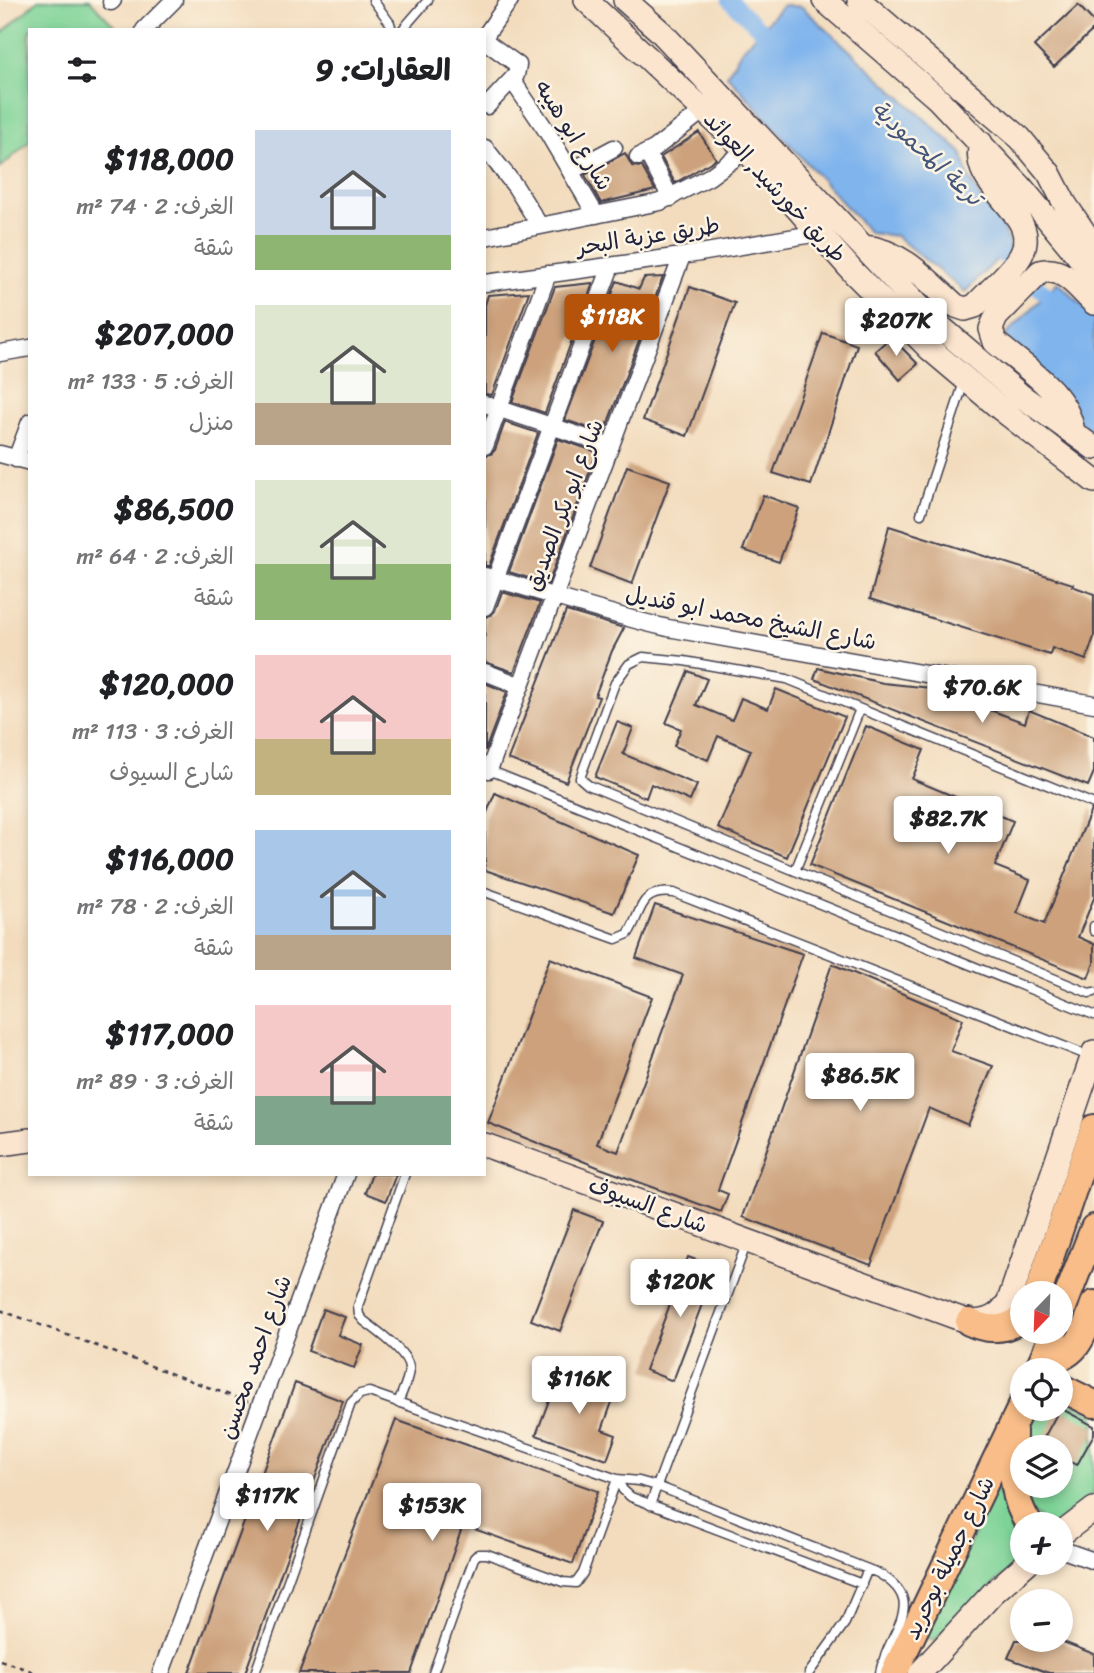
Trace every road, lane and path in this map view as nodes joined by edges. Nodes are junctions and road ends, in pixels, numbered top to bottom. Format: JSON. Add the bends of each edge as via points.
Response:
{"nodes":[{"id":1,"x":174,"y":0,"type":"edge"},
{"id":2,"x":373,"y":0,"type":"edge"},
{"id":3,"x":428,"y":0,"type":"edge"},
{"id":4,"x":510,"y":0,"type":"edge"},
{"id":5,"x":586,"y":0,"type":"edge"},
{"id":6,"x":625,"y":0,"type":"edge"},
{"id":7,"x":824,"y":0,"type":"edge"},
{"id":8,"x":859,"y":0,"type":"edge"},
{"id":9,"x":146,"y":28,"type":"edge"},
{"id":10,"x":391,"y":28,"type":"edge"},
{"id":11,"x":404,"y":28,"type":"edge"},
{"id":12,"x":486,"y":36,"type":"edge"},
{"id":13,"x":486,"y":39,"type":"edge"},
{"id":14,"x":512,"y":80,"type":"junction"},
{"id":15,"x":487,"y":106,"type":"dead end"},
{"id":16,"x":704,"y":110,"type":"junction"},
{"id":17,"x":981,"y":143,"type":"junction"},
{"id":18,"x":614,"y":148,"type":"dead end"},
{"id":19,"x":486,"y":149,"type":"edge"},
{"id":20,"x":746,"y":150,"type":"junction"},
{"id":21,"x":571,"y":171,"type":"junction"},
{"id":22,"x":671,"y":198,"type":"junction"},
{"id":23,"x":596,"y":215,"type":"junction"},
{"id":24,"x":540,"y":226,"type":"junction"},
{"id":25,"x":819,"y":233,"type":"junction"},
{"id":26,"x":486,"y":237,"type":"edge"},
{"id":27,"x":864,"y":247,"type":"junction"},
{"id":28,"x":1094,"y":247,"type":"edge"},
{"id":29,"x":682,"y":256,"type":"junction"},
{"id":30,"x":611,"y":266,"type":"junction"},
{"id":31,"x":548,"y":274,"type":"junction"},
{"id":32,"x":1094,"y":275,"type":"edge"},
{"id":33,"x":486,"y":284,"type":"edge"},
{"id":34,"x":1094,"y":303,"type":"edge"},
{"id":35,"x":28,"y":348,"type":"edge"},
{"id":36,"x":0,"y":353,"type":"edge"},
{"id":37,"x":965,"y":379,"type":"junction"},
{"id":38,"x":492,"y":406,"type":"edge"},
{"id":39,"x":552,"y":426,"type":"junction"},
{"id":40,"x":28,"y":433,"type":"edge"},
{"id":41,"x":1073,"y":433,"type":"junction"},
{"id":42,"x":486,"y":440,"type":"edge"},
{"id":43,"x":611,"y":446,"type":"junction"},
{"id":44,"x":1094,"y":448,"type":"edge"},
{"id":45,"x":0,"y":454,"type":"edge"},
{"id":46,"x":23,"y":460,"type":"edge"},
{"id":47,"x":1094,"y":481,"type":"edge"},
{"id":48,"x":921,"y":514,"type":"dead end"},
{"id":49,"x":490,"y":577,"type":"edge"},
{"id":50,"x":555,"y":595,"type":"junction"},
{"id":51,"x":486,"y":601,"type":"edge"},
{"id":52,"x":486,"y":672,"type":"edge"},
{"id":53,"x":521,"y":685,"type":"junction"},
{"id":54,"x":1094,"y":704,"type":"edge"},
{"id":55,"x":860,"y":709,"type":"junction"},
{"id":56,"x":487,"y":769,"type":"edge"},
{"id":57,"x":1094,"y":804,"type":"edge"},
{"id":58,"x":795,"y":871,"type":"junction"},
{"id":59,"x":486,"y":892,"type":"edge"},
{"id":60,"x":1094,"y":926,"type":"edge"},
{"id":61,"x":1094,"y":931,"type":"edge"},
{"id":62,"x":1094,"y":992,"type":"edge"},
{"id":63,"x":1094,"y":1016,"type":"edge"},
{"id":64,"x":1093,"y":1055,"type":"edge"},
{"id":65,"x":1093,"y":1131,"type":"edge"},
{"id":66,"x":28,"y":1140,"type":"edge"},
{"id":67,"x":0,"y":1144,"type":"edge"},
{"id":68,"x":486,"y":1145,"type":"edge"},
{"id":69,"x":345,"y":1176,"type":"edge"},
{"id":70,"x":404,"y":1176,"type":"edge"},
{"id":71,"x":1094,"y":1228,"type":"edge"},
{"id":72,"x":748,"y":1241,"type":"junction"},
{"id":73,"x":1042,"y":1281,"type":"edge"},
{"id":74,"x":1073,"y":1282,"type":"edge"},
{"id":75,"x":1094,"y":1304,"type":"edge"},
{"id":76,"x":0,"y":1310,"type":"edge"},
{"id":77,"x":969,"y":1322,"type":"junction"},
{"id":78,"x":1010,"y":1326,"type":"edge"},
{"id":79,"x":1060,"y":1358,"type":"edge"},
{"id":80,"x":1073,"y":1394,"type":"edge"},
{"id":81,"x":398,"y":1403,"type":"junction"},
{"id":82,"x":1094,"y":1404,"type":"edge"},
{"id":83,"x":261,"y":1406,"type":"junction"},
{"id":84,"x":1014,"y":1421,"type":"edge"},
{"id":85,"x":1017,"y":1421,"type":"edge"},
{"id":86,"x":617,"y":1479,"type":"junction"},
{"id":87,"x":657,"y":1486,"type":"junction"},
{"id":88,"x":650,"y":1505,"type":"junction"},
{"id":89,"x":1094,"y":1508,"type":"edge"},
{"id":90,"x":1022,"y":1512,"type":"edge"},
{"id":91,"x":1073,"y":1525,"type":"edge"},
{"id":92,"x":1073,"y":1554,"type":"edge"},
{"id":93,"x":1094,"y":1561,"type":"edge"},
{"id":94,"x":869,"y":1569,"type":"junction"},
{"id":95,"x":1013,"y":1575,"type":"edge"},
{"id":96,"x":862,"y":1584,"type":"junction"},
{"id":97,"x":0,"y":1660,"type":"edge"},
{"id":98,"x":37,"y":1673,"type":"edge"},
{"id":99,"x":162,"y":1673,"type":"edge"},
{"id":100,"x":255,"y":1673,"type":"edge"},
{"id":101,"x":433,"y":1673,"type":"edge"},
{"id":102,"x":809,"y":1673,"type":"edge"},
{"id":103,"x":880,"y":1673,"type":"edge"},
{"id":104,"x":894,"y":1673,"type":"edge"},
{"id":105,"x":920,"y":1673,"type":"edge"}],
"edges":[{"from":1,"to":9,"type":"street"},
{"from":2,"to":10,"type":"lane"},
{"from":3,"to":11,"type":"lane"},
{"from":4,"to":12,"type":"street"},
{"from":5,"to":16,"type":"main road","name":"طريق خورشيد, العوائد"},
{"from":6,"to":27,"type":"main road","name":"طريق خورشيد, العوائد","via":[[661,32]]},
{"from":7,"to":17,"type":"main road","via":[[939,99]]},
{"from":8,"to":28,"type":"main road","via":[[1020,138],[1049,173]]},
{"from":13,"to":14,"type":"street","name":"شارع ابو هيبه","via":[[519,65]]},
{"from":14,"to":15,"type":"street"},
{"from":14,"to":21,"type":"street","name":"شارع ابو هيبه"},
{"from":16,"to":20,"type":"main road","name":"طريق خورشيد, العوائد"},
{"from":16,"to":22,"type":"street","via":[[643,155]]},
{"from":17,"to":27,"type":"main road","via":[[979,162],[984,174],[1022,224],[1025,246],[1020,258],[975,306],[956,306],[899,258]]},
{"from":17,"to":32,"type":"main road"},
{"from":18,"to":21,"type":"street"},
{"from":19,"to":24,"type":"street"},
{"from":20,"to":22,"type":"street","name":"طريق عزبة البحر"},
{"from":20,"to":25,"type":"main road","name":"طريق خورشيد, العوائد"},
{"from":21,"to":23,"type":"street","name":"شارع ابو هيبه"},
{"from":22,"to":23,"type":"street","name":"طريق عزبة البحر"},
{"from":23,"to":24,"type":"street","name":"طريق عزبة البحر"},
{"from":24,"to":26,"type":"street","name":"طريق عزبة البحر"},
{"from":25,"to":29,"type":"street","name":"طريق عزبة البحر"},
{"from":25,"to":37,"type":"main road","name":"طريق خورشيد, العوائد","via":[[892,311]]},
{"from":27,"to":41,"type":"main road","name":"طريق خورشيد, العوائد","via":[[960,345]]},
{"from":29,"to":30,"type":"street","name":"طريق عزبة البحر"},
{"from":29,"to":43,"type":"street","name":"شارع ابو بكر الصديق"},
{"from":30,"to":31,"type":"street","name":"طريق عزبة البحر"},
{"from":30,"to":39,"type":"street"},
{"from":31,"to":33,"type":"street","name":"طريق عزبة البحر"},
{"from":31,"to":38,"type":"street"},
{"from":34,"to":41,"type":"main road","via":[[1063,274],[1040,272],[996,317],[991,329],[993,338],[1060,400]]},
{"from":35,"to":36,"type":"street"},
{"from":37,"to":47,"type":"main road","name":"طريق خورشيد, العوائد"},
{"from":37,"to":48,"type":"lane"},
{"from":38,"to":39,"type":"street"},
{"from":38,"to":42,"type":"street"},
{"from":39,"to":43,"type":"street"},
{"from":39,"to":49,"type":"street"},
{"from":40,"to":46,"type":"street"},
{"from":41,"to":44,"type":"main road","name":"طريق خورشيد, العوائد"},
{"from":43,"to":50,"type":"street","name":"شارع ابو بكر الصديق"},
{"from":45,"to":46,"type":"street"},
{"from":49,"to":50,"type":"street","name":"شارع الشيخ محمد ابو قنديل"},
{"from":49,"to":51,"type":"street"},
{"from":50,"to":53,"type":"street","name":"شارع ابو بكر الصديق"},
{"from":50,"to":54,"type":"street","name":"شارع الشيخ محمد ابو قنديل","via":[[668,628]]},
{"from":52,"to":53,"type":"street"},
{"from":53,"to":56,"type":"street","name":"شارع ابو بكر الصديق"},
{"from":55,"to":57,"type":"lane"},
{"from":55,"to":58,"type":"lane"},
{"from":55,"to":58,"type":"lane","via":[[787,679],[684,661],[636,659],[615,683],[582,781]]},
{"from":56,"to":63,"type":"lane"},
{"from":58,"to":62,"type":"lane"},
{"from":59,"to":64,"type":"lane","via":[[616,939],[628,934],[647,898],[656,892],[674,893]]},
{"from":60,"to":61,"type":"lane"},
{"from":64,"to":77,"type":"main road","via":[[1009,1301],[993,1318]]},
{"from":65,"to":73,"type":"main road"},
{"from":66,"to":67,"type":"main road"},
{"from":68,"to":72,"type":"main road","name":"شارع السيوف"},
{"from":69,"to":83,"type":"street","name":"شارع احمد محسن"},
{"from":70,"to":81,"type":"lane","via":[[358,1306],[364,1321],[409,1363]]},
{"from":71,"to":74,"type":"main road"},
{"from":72,"to":77,"type":"main road","name":"شارع السيوف"},
{"from":72,"to":87,"type":"lane"},
{"from":75,"to":79,"type":"main road","via":[[1079,1343]]},
{"from":76,"to":83,"type":"path"},
{"from":77,"to":78,"type":"main road","via":[[994,1329]]},
{"from":80,"to":82,"type":"main road"},
{"from":81,"to":86,"type":"lane"},
{"from":81,"to":100,"type":"lane","via":[[369,1392],[351,1403]]},
{"from":83,"to":99,"type":"street","name":"شارع احمد محسن"},
{"from":84,"to":104,"type":"main road","name":"شارع جميلة بوحريد"},
{"from":85,"to":90,"type":"main road","via":[[1014,1485]]},
{"from":86,"to":87,"type":"lane"},
{"from":86,"to":88,"type":"lane","via":[[627,1495]]},
{"from":86,"to":101,"type":"lane","via":[[576,1583],[487,1554],[474,1558]]},
{"from":87,"to":88,"type":"lane"},
{"from":87,"to":94,"type":"lane"},
{"from":88,"to":96,"type":"lane"},
{"from":89,"to":91,"type":"main road"},
{"from":92,"to":93,"type":"street"},
{"from":94,"to":96,"type":"lane"},
{"from":94,"to":103,"type":"lane","via":[[895,1584],[904,1599],[904,1611]]},
{"from":95,"to":105,"type":"main road"},
{"from":96,"to":102,"type":"lane","via":[[845,1623]]},
{"from":97,"to":98,"type":"path"}]}
